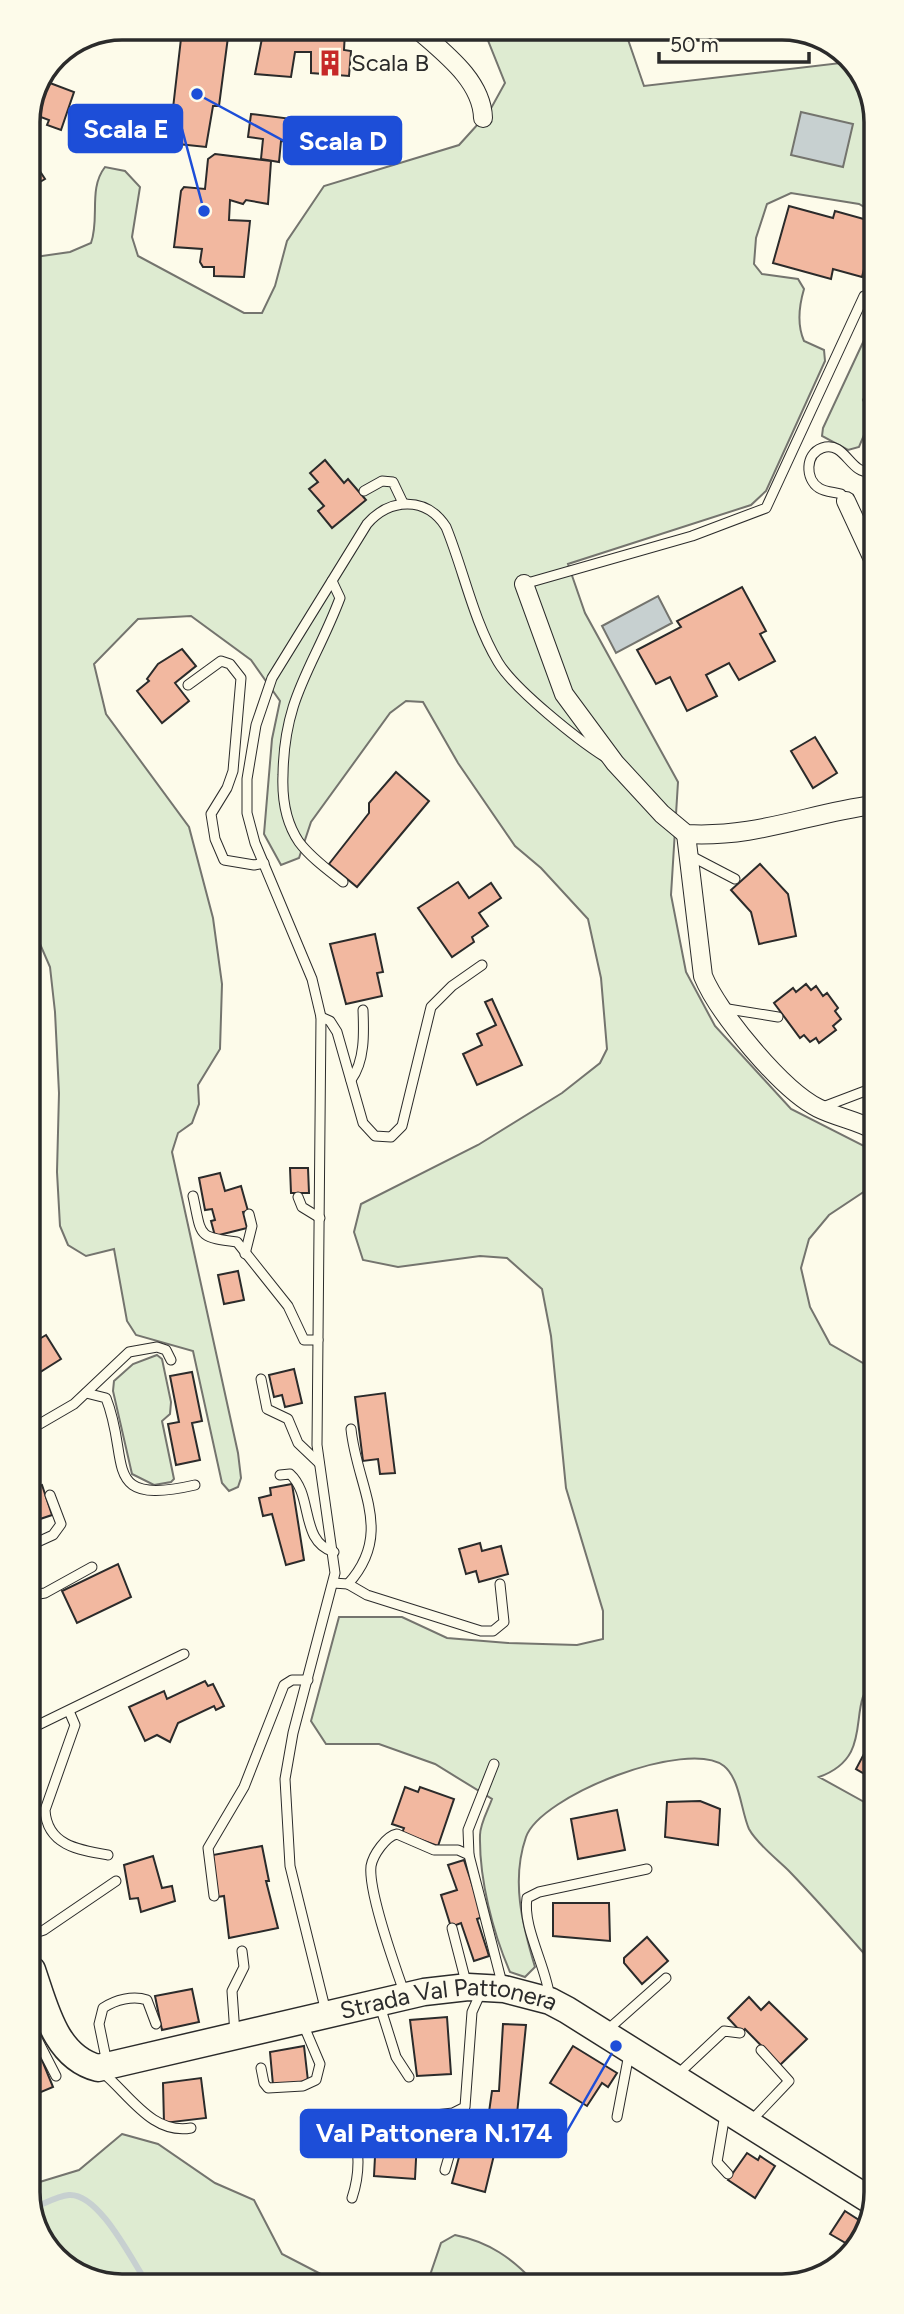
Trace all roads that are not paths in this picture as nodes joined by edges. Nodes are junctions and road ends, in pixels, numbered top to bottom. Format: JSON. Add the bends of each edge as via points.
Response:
{"nodes":[{"id":1,"x":429,"y":40,"type":"edge"},
{"id":2,"x":483,"y":118,"type":"dead end"},
{"id":3,"x":864,"y":296,"type":"dead end"},
{"id":4,"x":864,"y":473,"type":"edge"},
{"id":5,"x":364,"y":491,"type":"dead end"},
{"id":6,"x":846,"y":501,"type":"joint"},
{"id":7,"x":403,"y":503,"type":"junction"},
{"id":8,"x":864,"y":540,"type":"edge"},
{"id":9,"x":332,"y":581,"type":"junction"},
{"id":10,"x":524,"y":584,"type":"joint"},
{"id":11,"x":188,"y":685,"type":"dead end"},
{"id":12,"x":615,"y":763,"type":"junction"},
{"id":13,"x":864,"y":806,"type":"edge"},
{"id":14,"x":687,"y":834,"type":"junction"},
{"id":15,"x":690,"y":855,"type":"junction"},
{"id":16,"x":264,"y":863,"type":"junction"},
{"id":17,"x":735,"y":879,"type":"dead end"},
{"id":18,"x":343,"y":882,"type":"dead end"},
{"id":19,"x":482,"y":965,"type":"dead end"},
{"id":20,"x":721,"y":1008,"type":"junction"},
{"id":21,"x":363,"y":1010,"type":"dead end"},
{"id":22,"x":321,"y":1017,"type":"junction"},
{"id":23,"x":778,"y":1017,"type":"dead end"},
{"id":24,"x":351,"y":1080,"type":"junction"},
{"id":25,"x":864,"y":1091,"type":"edge"},
{"id":26,"x":818,"y":1108,"type":"junction"},
{"id":27,"x":864,"y":1125,"type":"edge"},
{"id":28,"x":193,"y":1196,"type":"dead end"},
{"id":29,"x":299,"y":1196,"type":"dead end"},
{"id":30,"x":249,"y":1214,"type":"dead end"},
{"id":31,"x":320,"y":1218,"type":"junction"},
{"id":32,"x":245,"y":1254,"type":"junction"},
{"id":33,"x":318,"y":1340,"type":"junction"},
{"id":34,"x":171,"y":1360,"type":"dead end"},
{"id":35,"x":261,"y":1379,"type":"dead end"},
{"id":36,"x":86,"y":1393,"type":"junction"},
{"id":37,"x":40,"y":1424,"type":"edge"},
{"id":38,"x":351,"y":1429,"type":"dead end"},
{"id":39,"x":319,"y":1463,"type":"junction"},
{"id":40,"x":280,"y":1475,"type":"dead end"},
{"id":41,"x":195,"y":1485,"type":"dead end"},
{"id":42,"x":51,"y":1495,"type":"dead end"},
{"id":43,"x":40,"y":1541,"type":"edge"},
{"id":44,"x":334,"y":1552,"type":"junction"},
{"id":45,"x":92,"y":1567,"type":"dead end"},
{"id":46,"x":333,"y":1583,"type":"junction"},
{"id":47,"x":348,"y":1584,"type":"junction"},
{"id":48,"x":500,"y":1584,"type":"dead end"},
{"id":49,"x":40,"y":1594,"type":"edge"},
{"id":50,"x":184,"y":1654,"type":"dead end"},
{"id":51,"x":308,"y":1679,"type":"junction"},
{"id":52,"x":69,"y":1711,"type":"junction"},
{"id":53,"x":40,"y":1724,"type":"edge"},
{"id":54,"x":494,"y":1764,"type":"dead end"},
{"id":55,"x":107,"y":1855,"type":"dead end"},
{"id":56,"x":469,"y":1855,"type":"junction"},
{"id":57,"x":647,"y":1868,"type":"dead end"},
{"id":58,"x":116,"y":1881,"type":"dead end"},
{"id":59,"x":214,"y":1896,"type":"dead end"},
{"id":60,"x":452,"y":1928,"type":"dead end"},
{"id":61,"x":40,"y":1931,"type":"edge"},
{"id":62,"x":242,"y":1951,"type":"dead end"},
{"id":63,"x":666,"y":1978,"type":"dead end"},
{"id":64,"x":485,"y":1988,"type":"junction"},
{"id":65,"x":40,"y":1991,"type":"edge"},
{"id":66,"x":405,"y":1994,"type":"junction"},
{"id":67,"x":379,"y":2001,"type":"junction"},
{"id":68,"x":550,"y":2001,"type":"junction"},
{"id":69,"x":50,"y":2017,"type":"junction"},
{"id":70,"x":314,"y":2017,"type":"junction"},
{"id":71,"x":40,"y":2022,"type":"edge"},
{"id":72,"x":156,"y":2024,"type":"dead end"},
{"id":73,"x":604,"y":2033,"type":"junction"},
{"id":74,"x":740,"y":2033,"type":"dead end"},
{"id":75,"x":235,"y":2036,"type":"junction"},
{"id":76,"x":40,"y":2040,"type":"edge"},
{"id":77,"x":630,"y":2049,"type":"junction"},
{"id":78,"x":761,"y":2050,"type":"dead end"},
{"id":79,"x":103,"y":2068,"type":"junction"},
{"id":80,"x":261,"y":2068,"type":"dead end"},
{"id":81,"x":55,"y":2076,"type":"dead end"},
{"id":82,"x":409,"y":2077,"type":"dead end"},
{"id":83,"x":676,"y":2077,"type":"junction"},
{"id":84,"x":463,"y":2109,"type":"junction"},
{"id":85,"x":726,"y":2109,"type":"junction"},
{"id":86,"x":617,"y":2117,"type":"dead end"},
{"id":87,"x":749,"y":2123,"type":"junction"},
{"id":88,"x":191,"y":2128,"type":"dead end"},
{"id":89,"x":445,"y":2170,"type":"dead end"},
{"id":90,"x":728,"y":2174,"type":"dead end"},
{"id":91,"x":863,"y":2196,"type":"edge"},
{"id":92,"x":352,"y":2198,"type":"dead end"}],
"edges":[{"from":1,"to":2,"type":"street","via":[[465,75],[481,98]]},
{"from":3,"to":10,"type":"lane","via":[[766,508],[692,536]]},
{"from":4,"to":6,"type":"lane","via":[[853,467],[845,453],[833,448],[812,455],[808,468],[812,482],[821,490],[841,494]]},
{"from":5,"to":7,"type":"lane","via":[[382,481],[393,482]]},
{"from":6,"to":8,"type":"street"},
{"from":7,"to":9,"type":"lane","via":[[374,517]]},
{"from":7,"to":12,"type":"lane","via":[[439,517],[446,527],[478,619],[508,675],[581,742]]},
{"from":9,"to":16,"type":"lane","via":[[272,678],[256,725],[247,813]]},
{"from":9,"to":18,"type":"lane","via":[[340,598],[289,712],[282,786],[292,831],[316,860]]},
{"from":10,"to":12,"type":"street","via":[[564,694]]},
{"from":11,"to":16,"type":"lane","via":[[221,661],[242,678],[233,771],[211,814],[224,860]]},
{"from":12,"to":14,"type":"street"},
{"from":13,"to":14,"type":"street","via":[[754,832]]},
{"from":14,"to":15,"type":"street"},
{"from":15,"to":17,"type":"lane"},
{"from":15,"to":20,"type":"street","via":[[703,976]]},
{"from":16,"to":22,"type":"lane","via":[[312,979]]},
{"from":19,"to":24,"type":"lane","via":[[431,1007],[397,1134],[383,1138],[369,1131]]},
{"from":20,"to":23,"type":"lane"},
{"from":20,"to":26,"type":"street","via":[[774,1072]]},
{"from":21,"to":24,"type":"lane","via":[[363,1045]]},
{"from":22,"to":24,"type":"lane","via":[[335,1026]]},
{"from":22,"to":31,"type":"lane"},
{"from":25,"to":26,"type":"lane"},
{"from":26,"to":27,"type":"street"},
{"from":28,"to":32,"type":"lane","via":[[204,1235],[213,1241],[237,1242]]},
{"from":29,"to":31,"type":"lane","via":[[302,1207]]},
{"from":30,"to":32,"type":"lane","via":[[252,1226]]},
{"from":31,"to":33,"type":"lane"},
{"from":32,"to":33,"type":"lane","via":[[288,1306],[304,1340]]},
{"from":33,"to":39,"type":"lane"},
{"from":34,"to":36,"type":"lane","via":[[166,1350],[157,1347],[130,1352]]},
{"from":35,"to":39,"type":"lane","via":[[267,1409],[288,1419],[304,1452]]},
{"from":36,"to":37,"type":"lane"},
{"from":36,"to":41,"type":"lane","via":[[106,1398],[122,1465],[135,1488],[159,1492]]},
{"from":38,"to":47,"type":"lane","via":[[372,1539],[368,1557]]},
{"from":39,"to":44,"type":"lane"},
{"from":40,"to":44,"type":"lane","via":[[296,1479],[315,1539],[322,1549]]},
{"from":42,"to":43,"type":"lane","via":[[61,1524],[53,1535]]},
{"from":44,"to":46,"type":"lane"},
{"from":45,"to":49,"type":"lane"},
{"from":46,"to":47,"type":"lane"},
{"from":46,"to":51,"type":"lane"},
{"from":47,"to":48,"type":"lane","via":[[367,1595],[481,1631],[492,1631],[504,1622]]},
{"from":50,"to":52,"type":"lane"},
{"from":51,"to":59,"type":"lane","via":[[284,1685],[244,1787],[208,1848]]},
{"from":51,"to":70,"type":"lane","via":[[285,1779],[287,1843]]},
{"from":52,"to":53,"type":"lane"},
{"from":52,"to":55,"type":"lane","via":[[75,1725],[45,1819],[65,1845]]},
{"from":54,"to":56,"type":"lane","via":[[468,1830]]},
{"from":56,"to":64,"type":"lane"},
{"from":56,"to":66,"type":"lane","via":[[434,1850],[397,1834],[373,1858],[376,1900]]},
{"from":57,"to":68,"type":"lane","via":[[527,1898]]},
{"from":58,"to":61,"type":"lane"},
{"from":60,"to":64,"type":"lane"},
{"from":62,"to":75,"type":"lane","via":[[244,1967],[232,1991]]},
{"from":63,"to":73,"type":"lane"},
{"from":64,"to":66,"type":"street","name":"Strada Val Pattonera"},
{"from":64,"to":68,"type":"street","name":"Strada Val Pattonera"},
{"from":64,"to":84,"type":"lane","via":[[472,2012]]},
{"from":65,"to":69,"type":"street"},
{"from":66,"to":67,"type":"street","name":"Strada Val Pattonera"},
{"from":67,"to":70,"type":"street","name":"Strada Val Pattonera"},
{"from":67,"to":82,"type":"lane","via":[[388,2038]]},
{"from":68,"to":73,"type":"street","name":"Strada Val Pattonera"},
{"from":69,"to":71,"type":"lane"},
{"from":69,"to":79,"type":"street","via":[[67,2050],[86,2065]]},
{"from":70,"to":75,"type":"street","name":"Strada Val Pattonera"},
{"from":70,"to":80,"type":"lane","via":[[320,2064],[316,2080],[303,2086],[268,2088]]},
{"from":72,"to":79,"type":"lane","via":[[148,2000],[139,1997],[103,2008],[99,2024]]},
{"from":73,"to":77,"type":"street","name":"Strada Val Pattonera"},
{"from":74,"to":83,"type":"lane","via":[[724,2031]]},
{"from":75,"to":79,"type":"street","name":"Strada Val Pattonera"},
{"from":76,"to":81,"type":"lane"},
{"from":77,"to":83,"type":"street","name":"Strada Val Pattonera"},
{"from":77,"to":86,"type":"lane"},
{"from":78,"to":87,"type":"lane","via":[[789,2081]]},
{"from":79,"to":88,"type":"lane","via":[[134,2104],[168,2129]]},
{"from":83,"to":85,"type":"street","name":"Strada Val Pattonera"},
{"from":84,"to":89,"type":"lane"},
{"from":84,"to":92,"type":"lane","via":[[356,2124],[359,2175]]},
{"from":85,"to":87,"type":"street","name":"Strada Val Pattonera"},
{"from":85,"to":90,"type":"lane","via":[[717,2162]]},
{"from":87,"to":91,"type":"street","name":"Strada Val Pattonera"}]}
